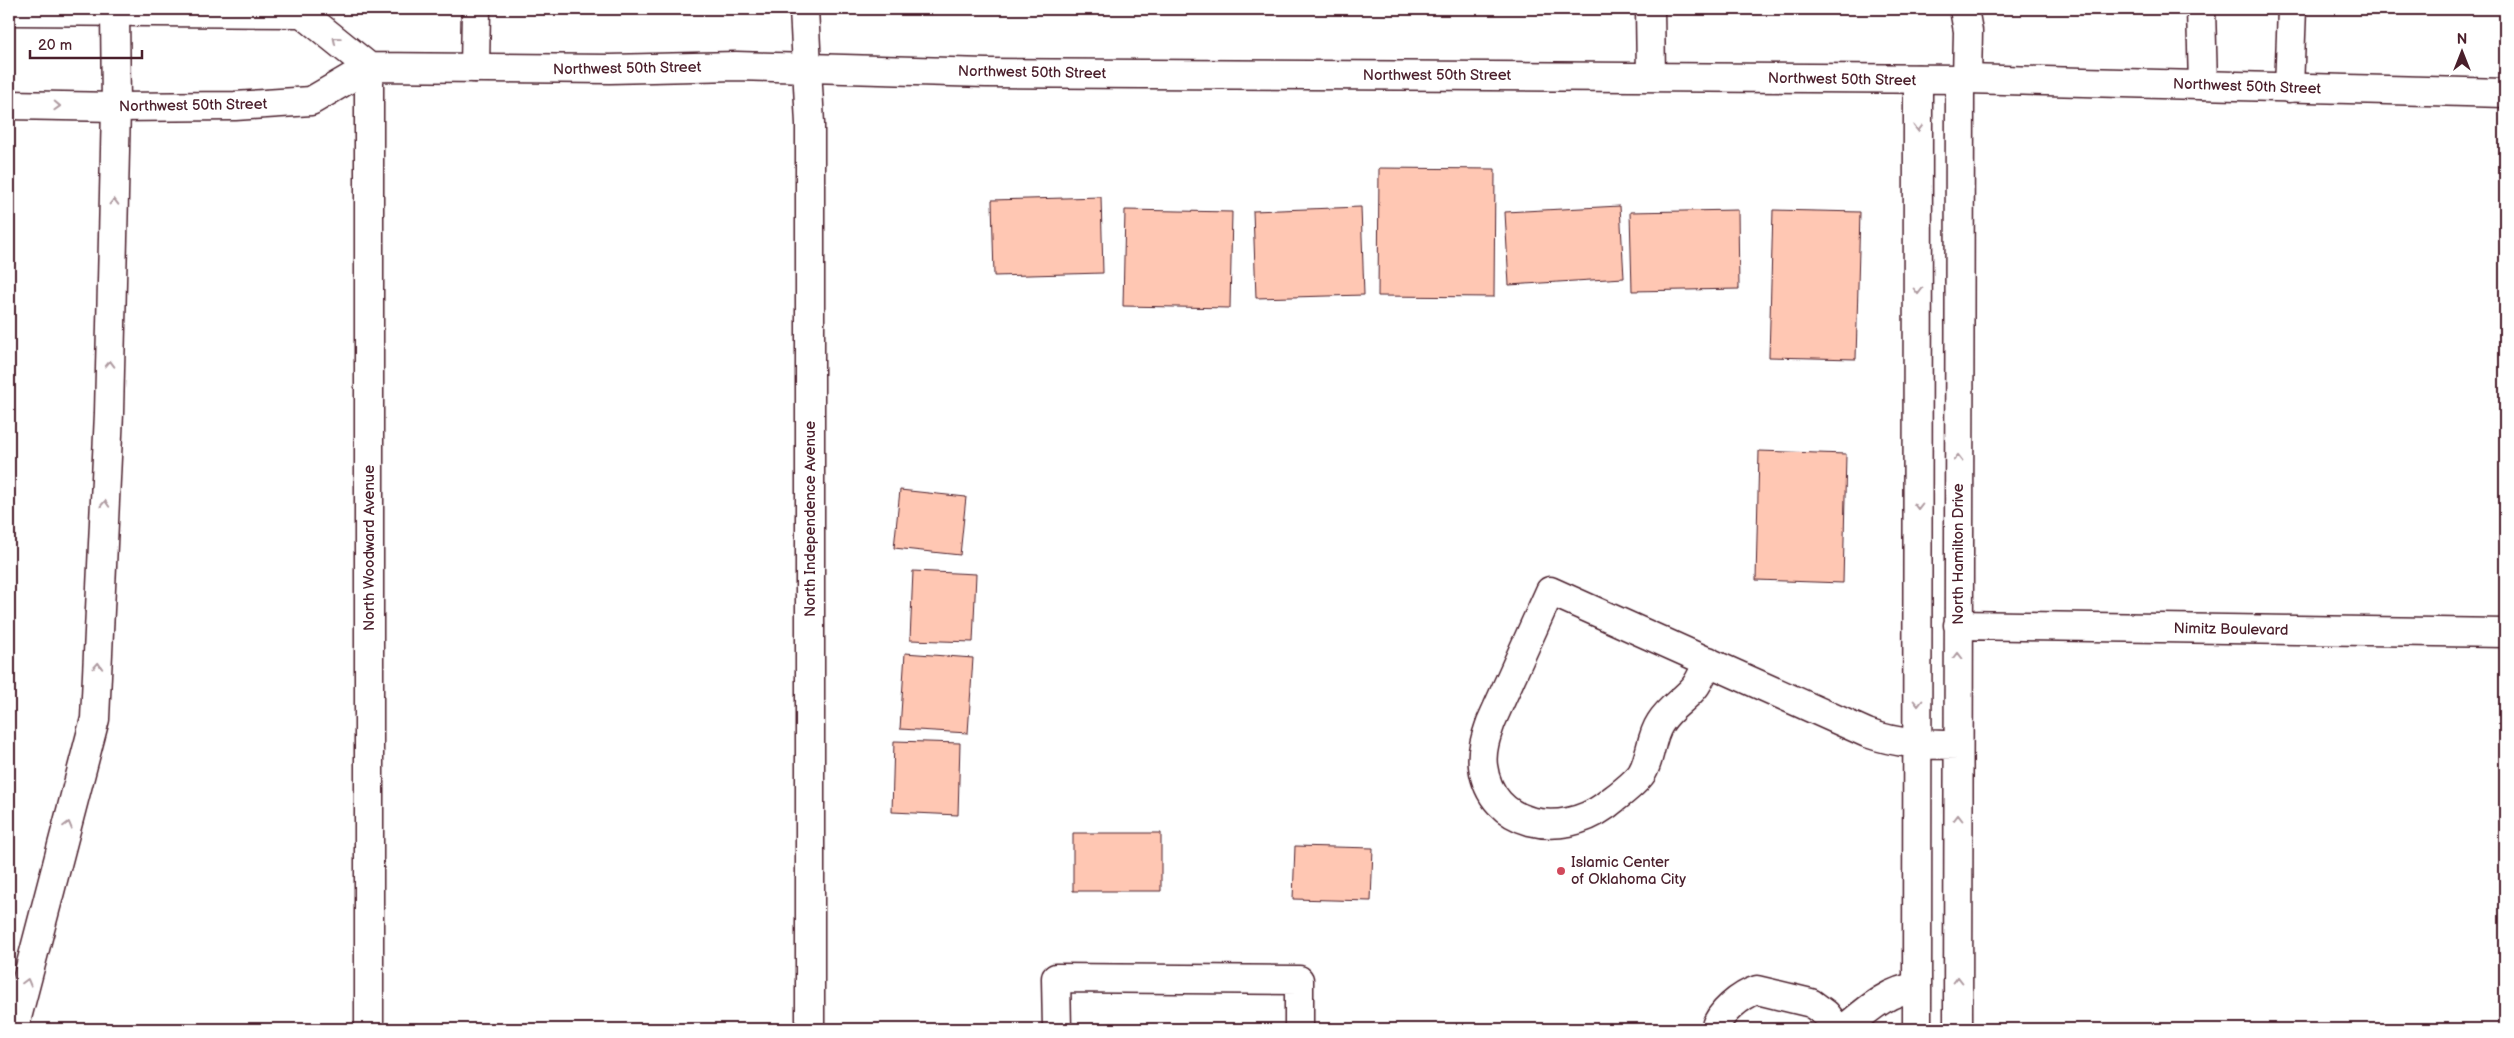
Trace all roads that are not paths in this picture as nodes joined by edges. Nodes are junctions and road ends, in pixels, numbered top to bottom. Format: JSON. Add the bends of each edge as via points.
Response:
{"nodes":[{"id":1,"x":476,"y":9,"type":"edge"},
{"id":2,"x":804,"y":9,"type":"edge"},
{"id":3,"x":1650,"y":9,"type":"edge"},
{"id":4,"x":1964,"y":9,"type":"edge"},
{"id":5,"x":2201,"y":9,"type":"edge"},
{"id":6,"x":2292,"y":9,"type":"edge"},
{"id":7,"x":115,"y":10,"type":"edge"},
{"id":8,"x":9,"y":11,"type":"edge"},
{"id":9,"x":369,"y":67,"type":"junction"},
{"id":10,"x":475,"y":68,"type":"junction"},
{"id":11,"x":806,"y":68,"type":"junction"},
{"id":12,"x":1651,"y":76,"type":"junction"},
{"id":13,"x":1918,"y":79,"type":"junction"},
{"id":14,"x":1963,"y":79,"type":"junction"},
{"id":15,"x":2203,"y":85,"type":"junction"},
{"id":16,"x":2289,"y":88,"type":"junction"},
{"id":17,"x":2505,"y":93,"type":"edge"},
{"id":18,"x":9,"y":105,"type":"edge"},
{"id":19,"x":116,"y":108,"type":"junction"},
{"id":20,"x":1958,"y":625,"type":"junction"},
{"id":21,"x":2505,"y":633,"type":"edge"},
{"id":22,"x":1708,"y":661,"type":"junction"},
{"id":23,"x":1918,"y":745,"type":"junction"},
{"id":24,"x":1958,"y":745,"type":"junction"},
{"id":25,"x":1917,"y":987,"type":"junction"},
{"id":26,"x":14,"y":1029,"type":"edge"},
{"id":27,"x":369,"y":1029,"type":"edge"},
{"id":28,"x":810,"y":1029,"type":"edge"},
{"id":29,"x":1057,"y":1029,"type":"edge"},
{"id":30,"x":1300,"y":1029,"type":"edge"},
{"id":31,"x":1716,"y":1029,"type":"edge"},
{"id":32,"x":1838,"y":1029,"type":"edge"},
{"id":33,"x":1844,"y":1029,"type":"edge"},
{"id":34,"x":1917,"y":1029,"type":"edge"},
{"id":35,"x":1958,"y":1029,"type":"edge"}],
"edges":[{"from":1,"to":10,"type":"main road"},
{"from":2,"to":11,"type":"main road","name":"North Independence Avenue"},
{"from":3,"to":12,"type":"main road"},
{"from":4,"to":14,"type":"main road","name":"North Hamilton Drive","via":[[1968,31]]},
{"from":5,"to":15,"type":"main road"},
{"from":6,"to":16,"type":"main road"},
{"from":7,"to":8,"type":"main road"},
{"from":9,"to":7,"type":"main road","one_way":true,"via":[[302,13]]},
{"from":7,"to":19,"type":"main road"},
{"from":9,"to":10,"type":"main road","name":"Northwest 50th Street"},
{"from":9,"to":19,"type":"main road","name":"Northwest 50th Street","via":[[310,101]]},
{"from":9,"to":27,"type":"main road","name":"North Woodward Avenue"},
{"from":10,"to":11,"type":"main road","name":"Northwest 50th Street"},
{"from":11,"to":12,"type":"main road","name":"Northwest 50th Street","via":[[986,73]]},
{"from":11,"to":28,"type":"main road","name":"North Independence Avenue","via":[[810,124]]},
{"from":12,"to":13,"type":"main road","name":"Northwest 50th Street"},
{"from":13,"to":14,"type":"main road","name":"Northwest 50th Street"},
{"from":13,"to":23,"type":"main road","one_way":true},
{"from":14,"to":15,"type":"main road","name":"Northwest 50th Street"},
{"from":20,"to":14,"type":"main road","name":"North Hamilton Drive","one_way":true},
{"from":15,"to":16,"type":"main road","name":"Northwest 50th Street"},
{"from":16,"to":17,"type":"main road","name":"Northwest 50th Street"},
{"from":18,"to":19,"type":"main road","name":"Northwest 50th Street","one_way":true},
{"from":26,"to":19,"type":"main road","one_way":true,"via":[[95,719],[109,413]]},
{"from":20,"to":21,"type":"main road","name":"Nimitz Boulevard"},
{"from":24,"to":20,"type":"main road","name":"North Hamilton Drive","one_way":true},
{"from":22,"to":22,"type":"main road","via":[[1550,591],[1484,742],[1483,766],[1494,795],[1508,811],[1526,821],[1560,824],[1592,814],[1642,773],[1659,724],[1672,707],[1695,687]]},
{"from":22,"to":23,"type":"main road","via":[[1867,734],[1892,742]]},
{"from":23,"to":24,"type":"main road"},
{"from":23,"to":25,"type":"main road"},
{"from":35,"to":24,"type":"main road","name":"North Hamilton Drive","one_way":true},
{"from":25,"to":33,"type":"main road","via":[[1891,994]]},
{"from":25,"to":34,"type":"main road"},
{"from":29,"to":30,"type":"main road","via":[[1056,978],[1300,980]]},
{"from":31,"to":32,"type":"main road","via":[[1722,1015],[1749,992],[1757,990],[1811,1004],[1826,1014]]}]}
